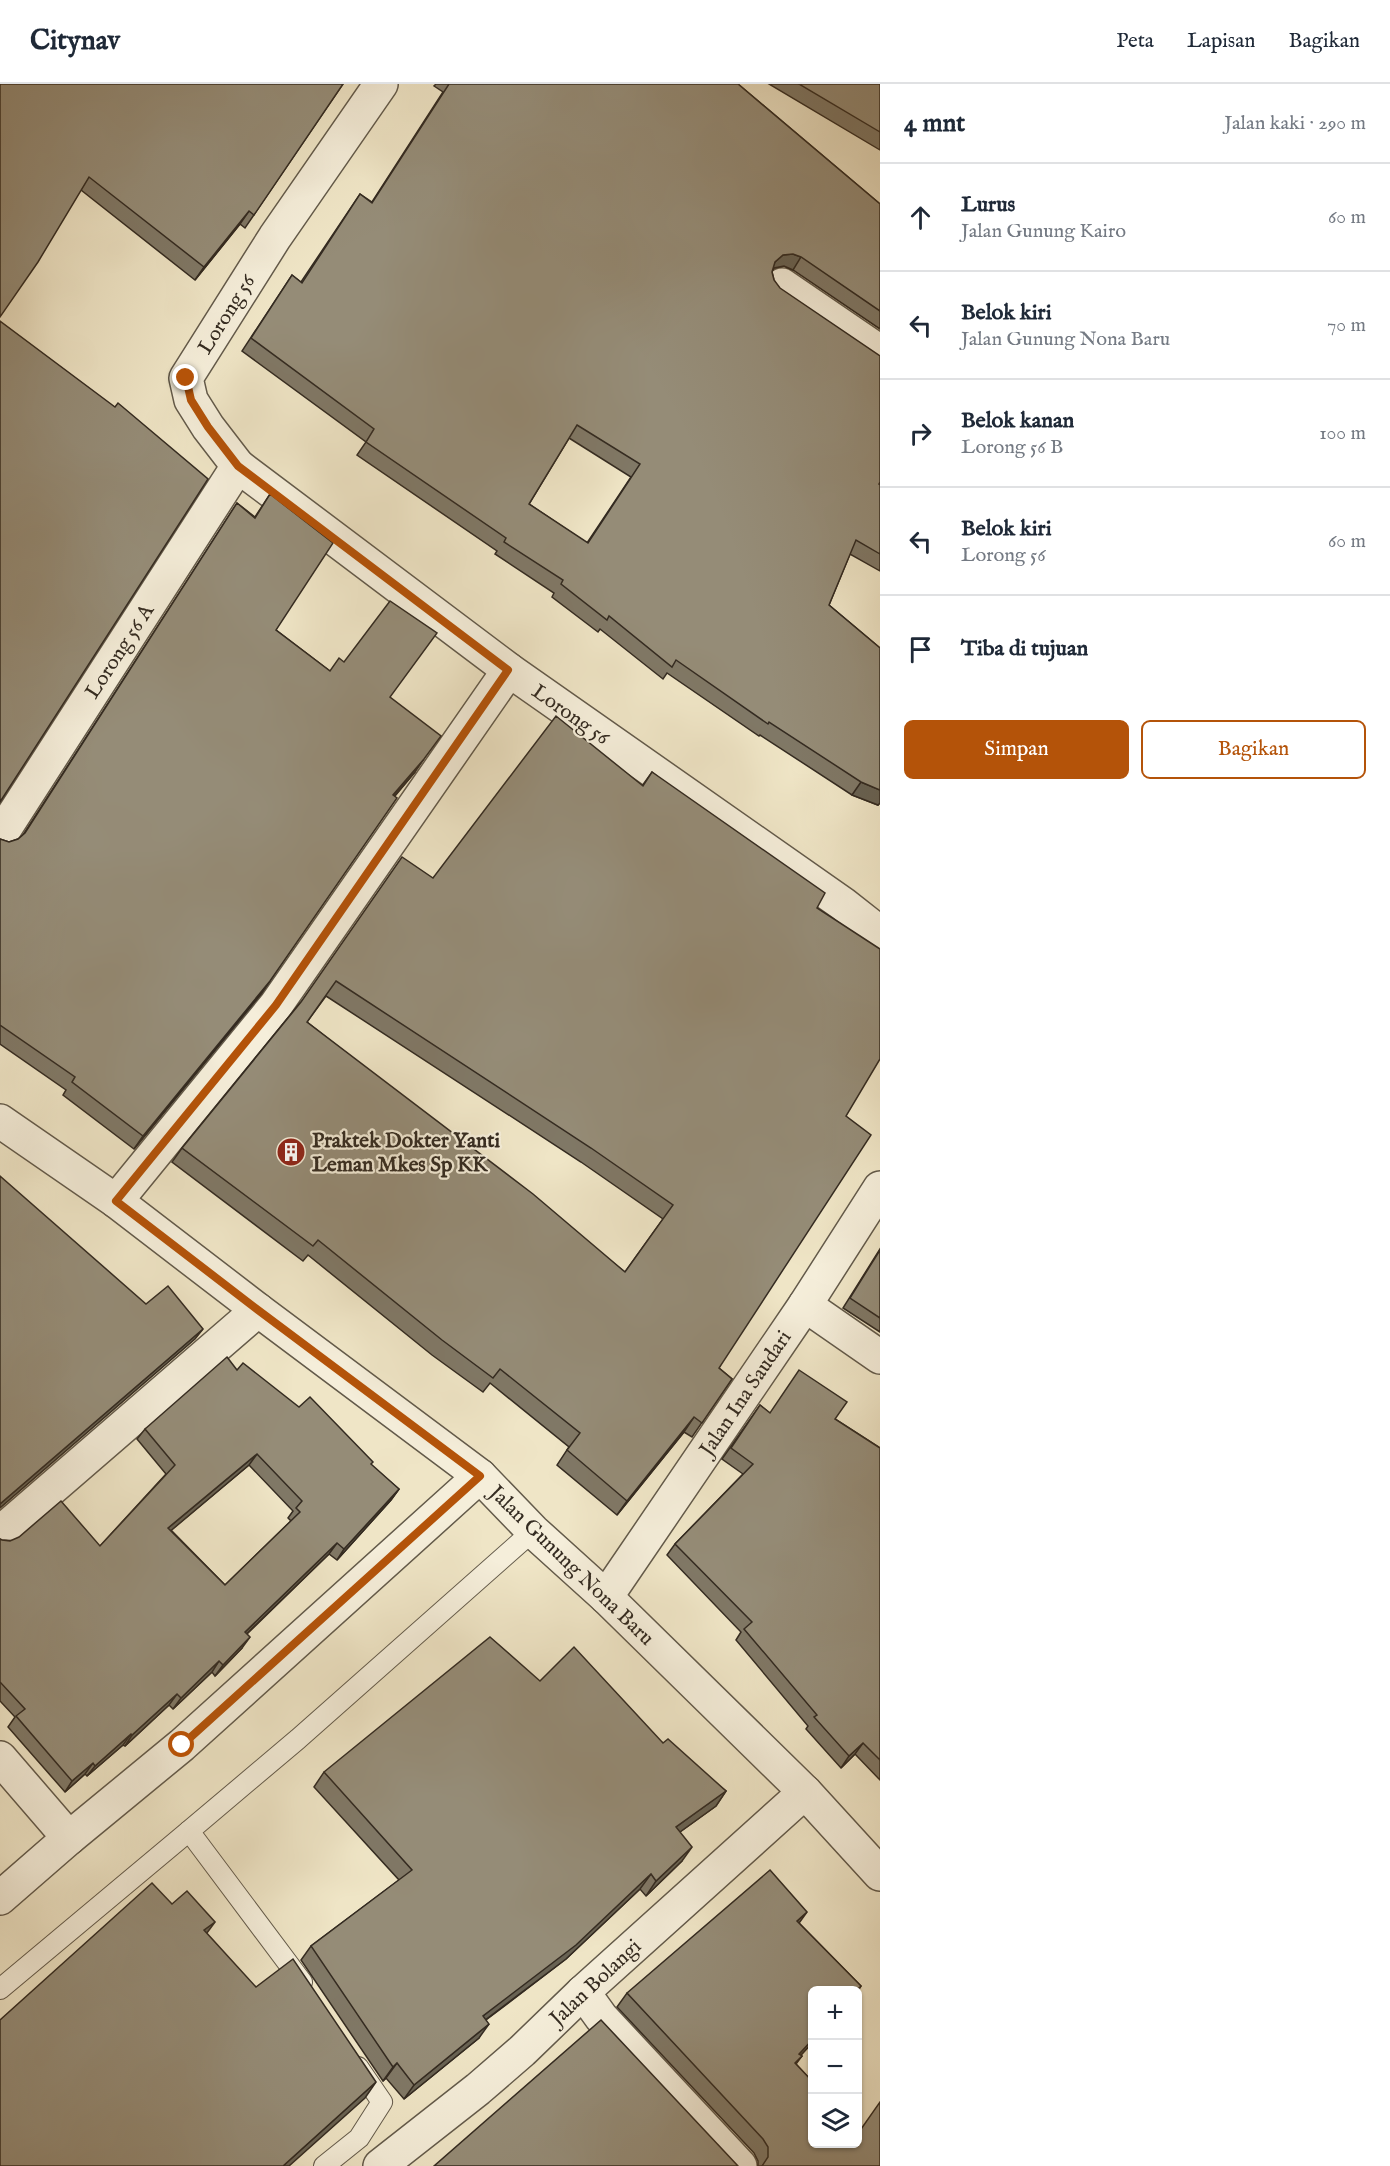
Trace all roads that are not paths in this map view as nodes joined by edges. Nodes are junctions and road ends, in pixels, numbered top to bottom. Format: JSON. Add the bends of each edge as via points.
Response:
{"nodes":[{"id":1,"x":381,"y":84,"type":"edge"},
{"id":2,"x":782,"y":285,"type":"edge"},
{"id":3,"x":880,"y":352,"type":"edge"},
{"id":4,"x":238,"y":466,"type":"junction"},
{"id":5,"x":508,"y":670,"type":"junction"},
{"id":6,"x":0,"y":837,"type":"edge"},
{"id":7,"x":880,"y":933,"type":"edge"},
{"id":8,"x":0,"y":1121,"type":"edge"},
{"id":9,"x":880,"y":1188,"type":"edge"},
{"id":10,"x":116,"y":1201,"type":"junction"},
{"id":11,"x":805,"y":1305,"type":"junction"},
{"id":12,"x":258,"y":1310,"type":"junction"},
{"id":13,"x":880,"y":1358,"type":"edge"},
{"id":14,"x":480,"y":1476,"type":"junction"},
{"id":15,"x":533,"y":1531,"type":"junction"},
{"id":16,"x":0,"y":1533,"type":"edge"},
{"id":17,"x":606,"y":1597,"type":"junction"},
{"id":18,"x":0,"y":1758,"type":"edge"},
{"id":19,"x":805,"y":1792,"type":"junction"},
{"id":20,"x":189,"y":1831,"type":"junction"},
{"id":21,"x":69,"y":1838,"type":"junction"},
{"id":22,"x":876,"y":1860,"type":"edge"},
{"id":23,"x":0,"y":1898,"type":"edge"},
{"id":24,"x":0,"y":1989,"type":"edge"},
{"id":25,"x":583,"y":1992,"type":"junction"},
{"id":26,"x":311,"y":1995,"type":"edge"},
{"id":27,"x":349,"y":2054,"type":"edge"},
{"id":28,"x":324,"y":2166,"type":"edge"},
{"id":29,"x":380,"y":2166,"type":"edge"},
{"id":30,"x":740,"y":2166,"type":"edge"}],
"edges":[{"from":1,"to":4,"type":"street","name":"Lorong 56","via":[[275,237],[186,378],[191,400]]},
{"from":2,"to":3,"type":"street"},
{"from":4,"to":5,"type":"street","name":"Lorong 56"},
{"from":4,"to":6,"type":"street","name":"Lorong 56 A"},
{"from":5,"to":7,"type":"street","name":"Lorong 56"},
{"from":5,"to":10,"type":"street","via":[[276,1005]]},
{"from":8,"to":10,"type":"street","name":"Jalan Gunung Nona Baru"},
{"from":9,"to":11,"type":"street","name":"Jalan Ina Saudari"},
{"from":10,"to":12,"type":"street","name":"Jalan Gunung Nona Baru"},
{"from":11,"to":13,"type":"street"},
{"from":11,"to":17,"type":"street","name":"Jalan Ina Saudari"},
{"from":12,"to":14,"type":"street","name":"Jalan Gunung Nona Baru"},
{"from":12,"to":16,"type":"street"},
{"from":14,"to":15,"type":"street","name":"Jalan Gunung Nona Baru"},
{"from":14,"to":21,"type":"street","via":[[182,1745]]},
{"from":15,"to":17,"type":"street","name":"Jalan Gunung Nona Baru"},
{"from":15,"to":20,"type":"lane"},
{"from":17,"to":19,"type":"street","name":"Jalan Gunung Nona Baru"},
{"from":18,"to":21,"type":"street"},
{"from":19,"to":22,"type":"street","name":"Jalan Gunung Nona Baru"},
{"from":19,"to":25,"type":"street","name":"Jalan Bolangi"},
{"from":20,"to":24,"type":"lane"},
{"from":20,"to":26,"type":"lane"},
{"from":21,"to":23,"type":"street"},
{"from":25,"to":29,"type":"street","name":"Jalan Bolangi","via":[[478,2090]]},
{"from":25,"to":30,"type":"street","via":[[601,2017]]},
{"from":27,"to":28,"type":"lane","via":[[382,2102],[359,2138]]}]}
